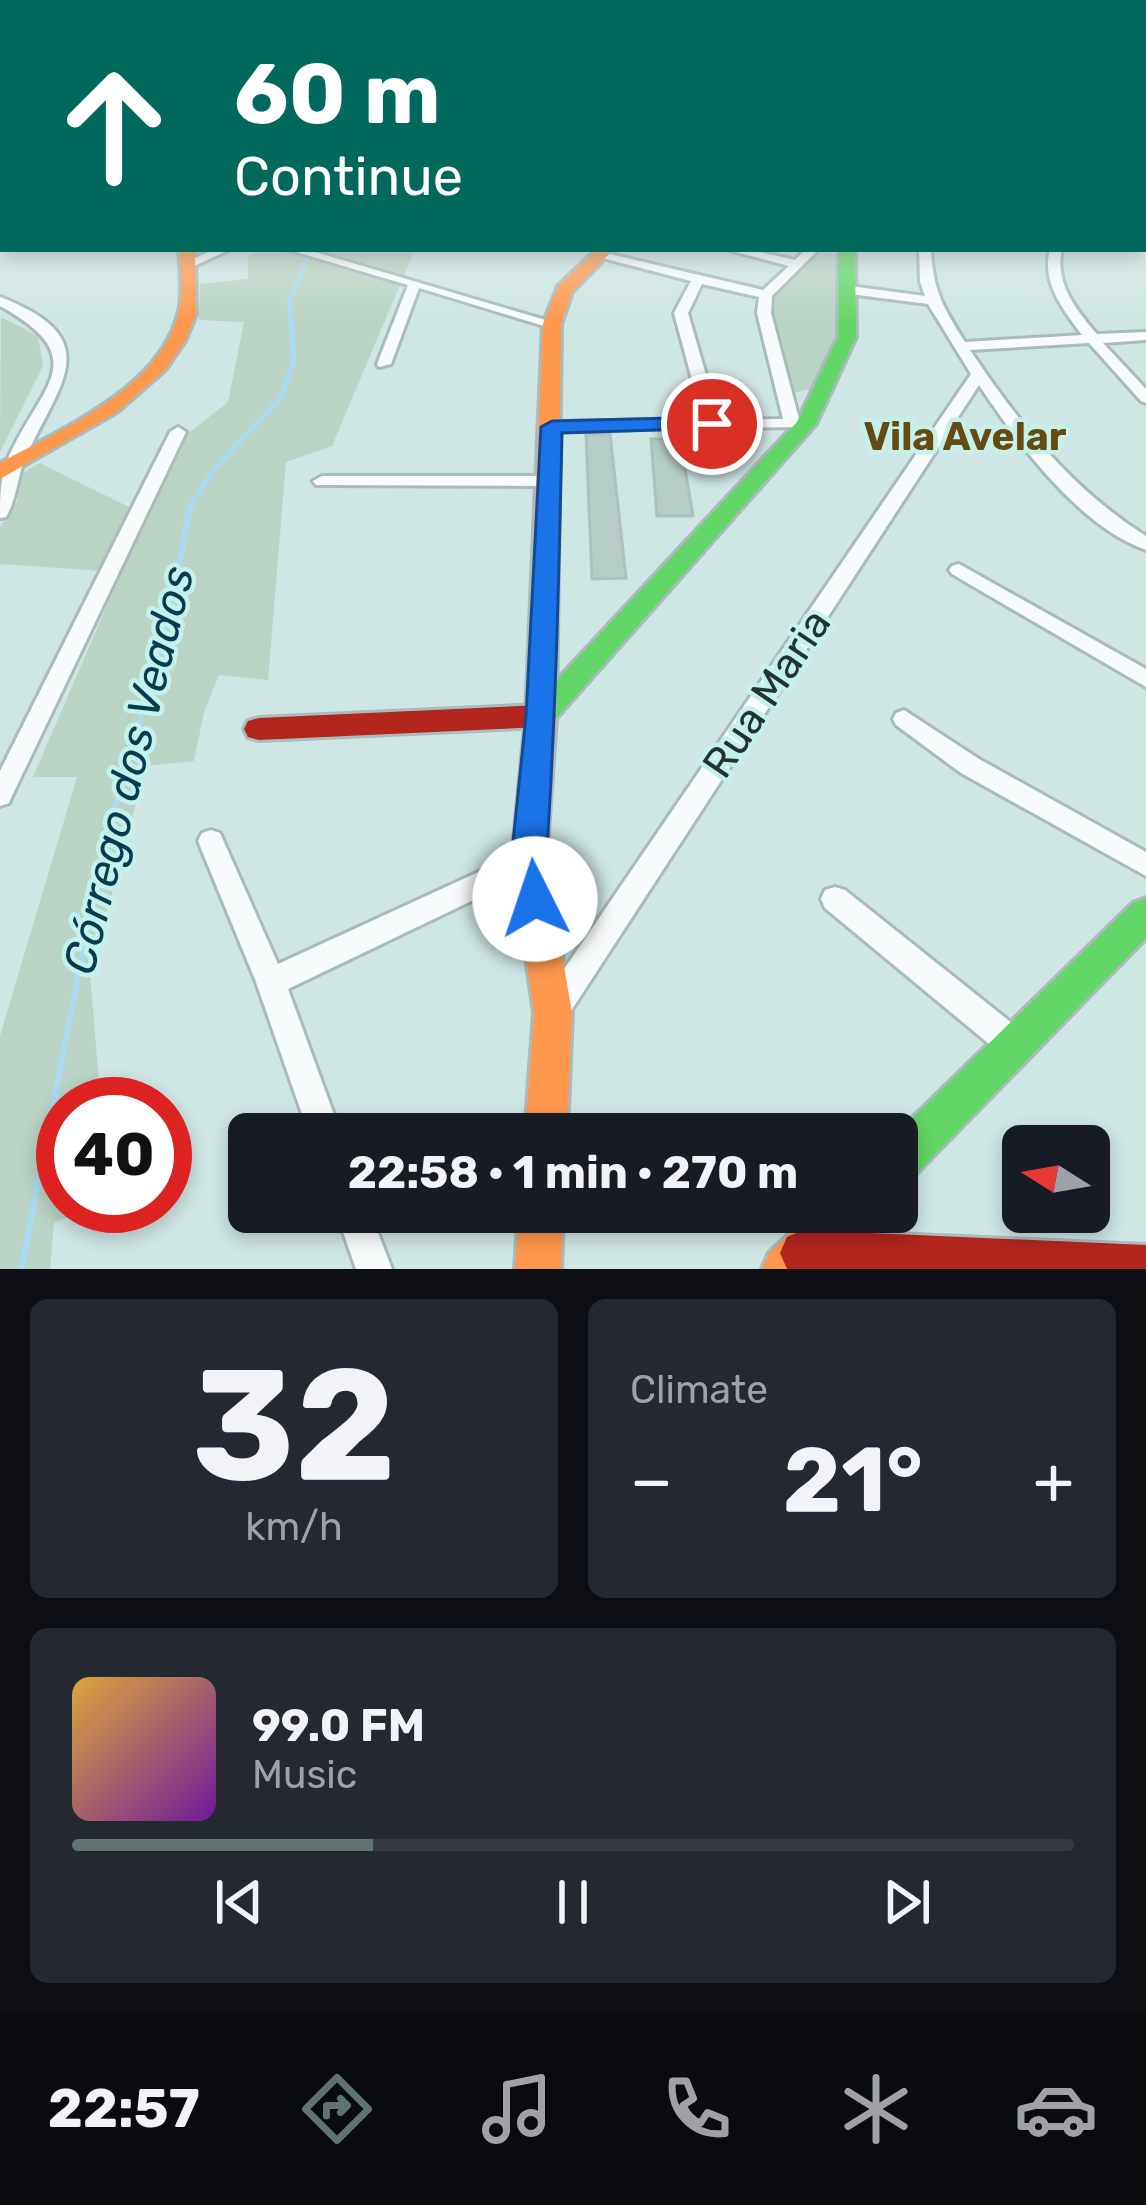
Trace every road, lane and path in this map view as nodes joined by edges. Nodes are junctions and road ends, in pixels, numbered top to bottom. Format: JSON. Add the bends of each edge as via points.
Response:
{"nodes":[{"id":1,"x":303,"y":252,"type":"edge"},
{"id":2,"x":602,"y":252,"type":"edge"},
{"id":3,"x":744,"y":252,"type":"edge"},
{"id":4,"x":809,"y":252,"type":"edge"},
{"id":5,"x":847,"y":252,"type":"edge"},
{"id":6,"x":925,"y":252,"type":"edge"},
{"id":7,"x":1054,"y":252,"type":"edge"},
{"id":8,"x":186,"y":257,"type":"edge"},
{"id":9,"x":793,"y":263,"type":"junction"},
{"id":10,"x":698,"y":280,"type":"junction"},
{"id":11,"x":415,"y":283,"type":"junction"},
{"id":12,"x":850,"y":290,"type":"junction"},
{"id":13,"x":766,"y":295,"type":"junction"},
{"id":14,"x":933,"y":301,"type":"junction"},
{"id":15,"x":4,"y":305,"type":"edge"},
{"id":16,"x":552,"y":324,"type":"junction"},
{"id":17,"x":1146,"y":336,"type":"edge"},
{"id":18,"x":1095,"y":340,"type":"junction"},
{"id":19,"x":961,"y":346,"type":"junction"},
{"id":20,"x":384,"y":364,"type":"dead end"},
{"id":21,"x":979,"y":374,"type":"junction"},
{"id":22,"x":1146,"y":398,"type":"edge"},
{"id":23,"x":712,"y":424,"type":"junction"},
{"id":24,"x":799,"y":424,"type":"junction"},
{"id":25,"x":552,"y":427,"type":"junction"},
{"id":26,"x":178,"y":432,"type":"dead end"},
{"id":27,"x":322,"y":481,"type":"dead end"},
{"id":28,"x":549,"y":482,"type":"junction"},
{"id":29,"x":4,"y":489,"type":"edge"},
{"id":30,"x":1146,"y":544,"type":"edge"},
{"id":31,"x":959,"y":570,"type":"dead end"},
{"id":32,"x":1146,"y":679,"type":"edge"},
{"id":33,"x":541,"y":716,"type":"junction"},
{"id":34,"x":904,"y":718,"type":"dead end"},
{"id":35,"x":259,"y":729,"type":"dead end"},
{"id":36,"x":0,"y":796,"type":"edge"},
{"id":37,"x":212,"y":841,"type":"dead end"},
{"id":38,"x":529,"y":862,"type":"junction"},
{"id":39,"x":1146,"y":865,"type":"edge"},
{"id":40,"x":835,"y":898,"type":"dead end"},
{"id":41,"x":1146,"y":914,"type":"edge"},
{"id":42,"x":271,"y":982,"type":"junction"},
{"id":43,"x":553,"y":1013,"type":"junction"},
{"id":44,"x":1018,"y":1048,"type":"junction"},
{"id":45,"x":318,"y":1113,"type":"edge"},
{"id":46,"x":547,"y":1113,"type":"edge"},
{"id":47,"x":918,"y":1143,"type":"edge"},
{"id":48,"x":361,"y":1233,"type":"edge"},
{"id":49,"x":541,"y":1233,"type":"edge"},
{"id":50,"x":824,"y":1233,"type":"edge"},
{"id":51,"x":794,"y":1261,"type":"edge"},
{"id":52,"x":1146,"y":1268,"type":"edge"},
{"id":53,"x":374,"y":1269,"type":"edge"},
{"id":54,"x":538,"y":1269,"type":"edge"}],
"edges":[{"from":1,"to":11,"type":"street"},
{"from":2,"to":10,"type":"street"},
{"from":2,"to":16,"type":"street","via":[[563,290]]},
{"from":3,"to":9,"type":"street"},
{"from":4,"to":9,"type":"street"},
{"from":5,"to":12,"type":"street"},
{"from":6,"to":14,"type":"street"},
{"from":7,"to":18,"type":"street","via":[[1049,275]]},
{"from":8,"to":29,"type":"street","via":[[179,339],[154,369]]},
{"from":9,"to":13,"type":"street"},
{"from":10,"to":13,"type":"street"},
{"from":10,"to":23,"type":"street","via":[[681,313]]},
{"from":11,"to":16,"type":"street"},
{"from":11,"to":20,"type":"street"},
{"from":12,"to":14,"type":"street"},
{"from":12,"to":24,"type":"street","via":[[847,337]]},
{"from":13,"to":24,"type":"street","via":[[764,313]]},
{"from":14,"to":19,"type":"street"},
{"from":15,"to":29,"type":"street","via":[[47,324],[60,339],[62,363]]},
{"from":16,"to":25,"type":"street"},
{"from":17,"to":18,"type":"street"},
{"from":18,"to":19,"type":"street"},
{"from":18,"to":22,"type":"street"},
{"from":19,"to":21,"type":"street"},
{"from":21,"to":30,"type":"street","via":[[1057,480],[1102,520]]},
{"from":21,"to":43,"type":"street","name":"Rua Maria"},
{"from":23,"to":24,"type":"street"},
{"from":23,"to":25,"type":"street"},
{"from":24,"to":33,"type":"street"},
{"from":25,"to":28,"type":"street"},
{"from":26,"to":36,"type":"street"},
{"from":27,"to":28,"type":"street"},
{"from":28,"to":33,"type":"street"},
{"from":31,"to":32,"type":"street"},
{"from":33,"to":35,"type":"street"},
{"from":33,"to":38,"type":"street"},
{"from":34,"to":39,"type":"street","via":[[970,766]]},
{"from":37,"to":42,"type":"street"},
{"from":38,"to":42,"type":"street"},
{"from":38,"to":43,"type":"street"},
{"from":40,"to":44,"type":"street"},
{"from":41,"to":44,"type":"street"},
{"from":42,"to":45,"type":"street"},
{"from":43,"to":46,"type":"street"},
{"from":44,"to":47,"type":"street"},
{"from":48,"to":53,"type":"street"},
{"from":49,"to":54,"type":"street"},
{"from":50,"to":51,"type":"street"},
{"from":51,"to":52,"type":"street"}]}
